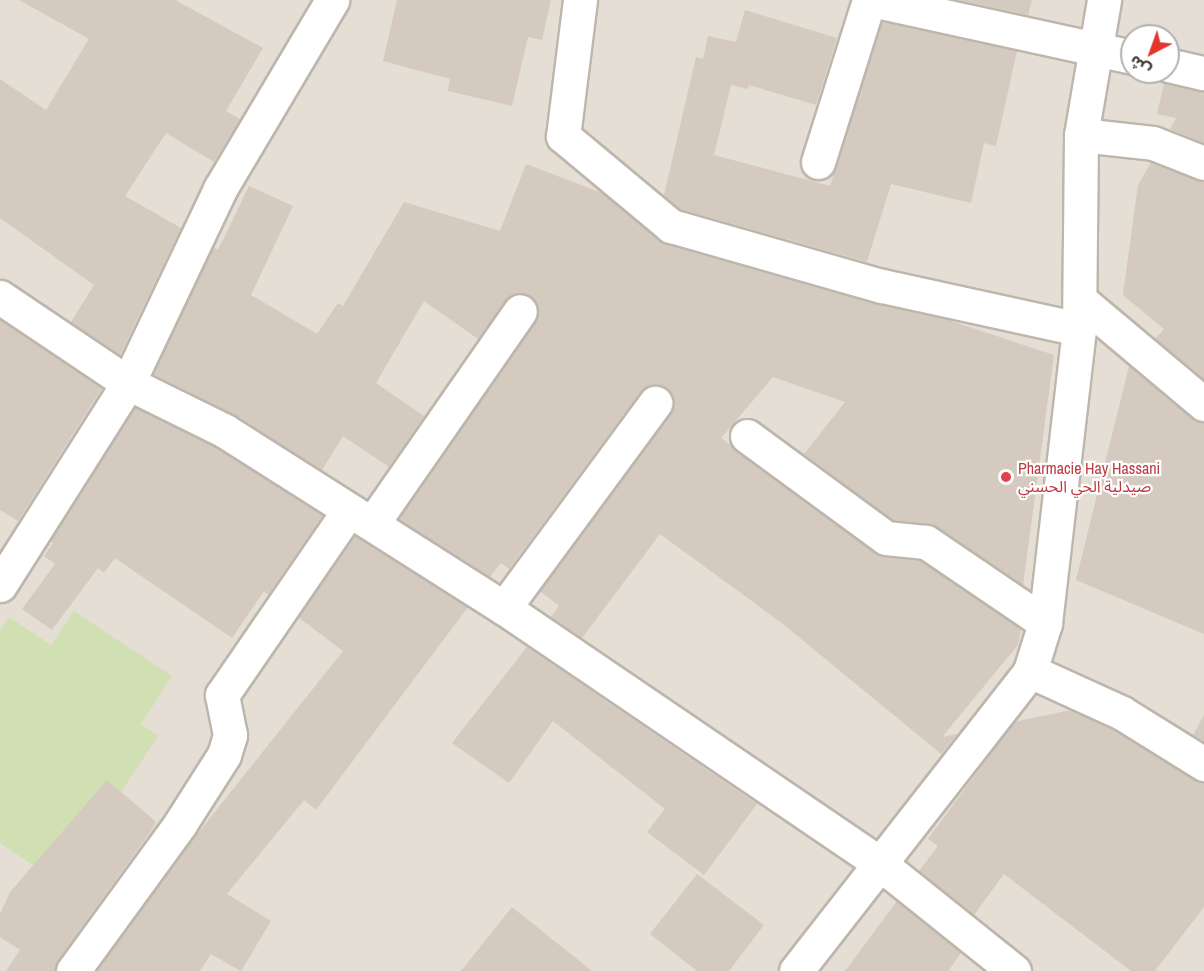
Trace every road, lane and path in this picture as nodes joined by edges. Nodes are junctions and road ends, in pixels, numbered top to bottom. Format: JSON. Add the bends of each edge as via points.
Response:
{"nodes":[{"id":1,"x":332,"y":0,"type":"edge"},
{"id":2,"x":580,"y":0,"type":"edge"},
{"id":3,"x":870,"y":0,"type":"edge"},
{"id":4,"x":1104,"y":0,"type":"edge"},
{"id":5,"x":1094,"y":49,"type":"junction"},
{"id":6,"x":1120,"y":54,"type":"edge"},
{"id":7,"x":1180,"y":68,"type":"edge"},
{"id":8,"x":1204,"y":73,"type":"edge"},
{"id":9,"x":1081,"y":135,"type":"junction"},
{"id":10,"x":819,"y":162,"type":"dead end"},
{"id":11,"x":1204,"y":163,"type":"edge"},
{"id":12,"x":0,"y":297,"type":"edge"},
{"id":13,"x":520,"y":311,"type":"dead end"},
{"id":14,"x":1079,"y":315,"type":"junction"},
{"id":15,"x":128,"y":383,"type":"junction"},
{"id":16,"x":655,"y":403,"type":"dead end"},
{"id":17,"x":1204,"y":405,"type":"edge"},
{"id":18,"x":747,"y":436,"type":"dead end"},
{"id":19,"x":360,"y":518,"type":"junction"},
{"id":20,"x":0,"y":585,"type":"edge"},
{"id":21,"x":504,"y":608,"type":"junction"},
{"id":22,"x":1045,"y":623,"type":"junction"},
{"id":23,"x":1030,"y":670,"type":"junction"},
{"id":24,"x":1204,"y":764,"type":"edge"},
{"id":25,"x":879,"y":863,"type":"junction"},
{"id":26,"x":73,"y":971,"type":"edge"},
{"id":27,"x":796,"y":971,"type":"edge"},
{"id":28,"x":1014,"y":971,"type":"edge"}],
"edges":[{"from":1,"to":15,"type":"street","via":[[220,189]]},
{"from":2,"to":14,"type":"street","via":[[563,136],[670,226],[882,286]]},
{"from":3,"to":5,"type":"street"},
{"from":3,"to":10,"type":"street"},
{"from":4,"to":5,"type":"street"},
{"from":5,"to":6,"type":"street"},
{"from":5,"to":9,"type":"street"},
{"from":7,"to":8,"type":"street"},
{"from":9,"to":11,"type":"street","via":[[1153,143]]},
{"from":9,"to":14,"type":"street"},
{"from":12,"to":15,"type":"street"},
{"from":13,"to":19,"type":"street"},
{"from":14,"to":17,"type":"street"},
{"from":14,"to":22,"type":"street"},
{"from":15,"to":19,"type":"street","via":[[225,431]]},
{"from":15,"to":20,"type":"street"},
{"from":16,"to":21,"type":"street"},
{"from":18,"to":22,"type":"street","via":[[886,538],[926,542]]},
{"from":19,"to":21,"type":"street"},
{"from":19,"to":26,"type":"street","via":[[222,695],[230,735],[224,755],[180,824]]},
{"from":21,"to":25,"type":"street"},
{"from":22,"to":23,"type":"street"},
{"from":23,"to":24,"type":"street","via":[[1122,713]]},
{"from":23,"to":25,"type":"street"},
{"from":25,"to":27,"type":"street"},
{"from":25,"to":28,"type":"street"}]}
